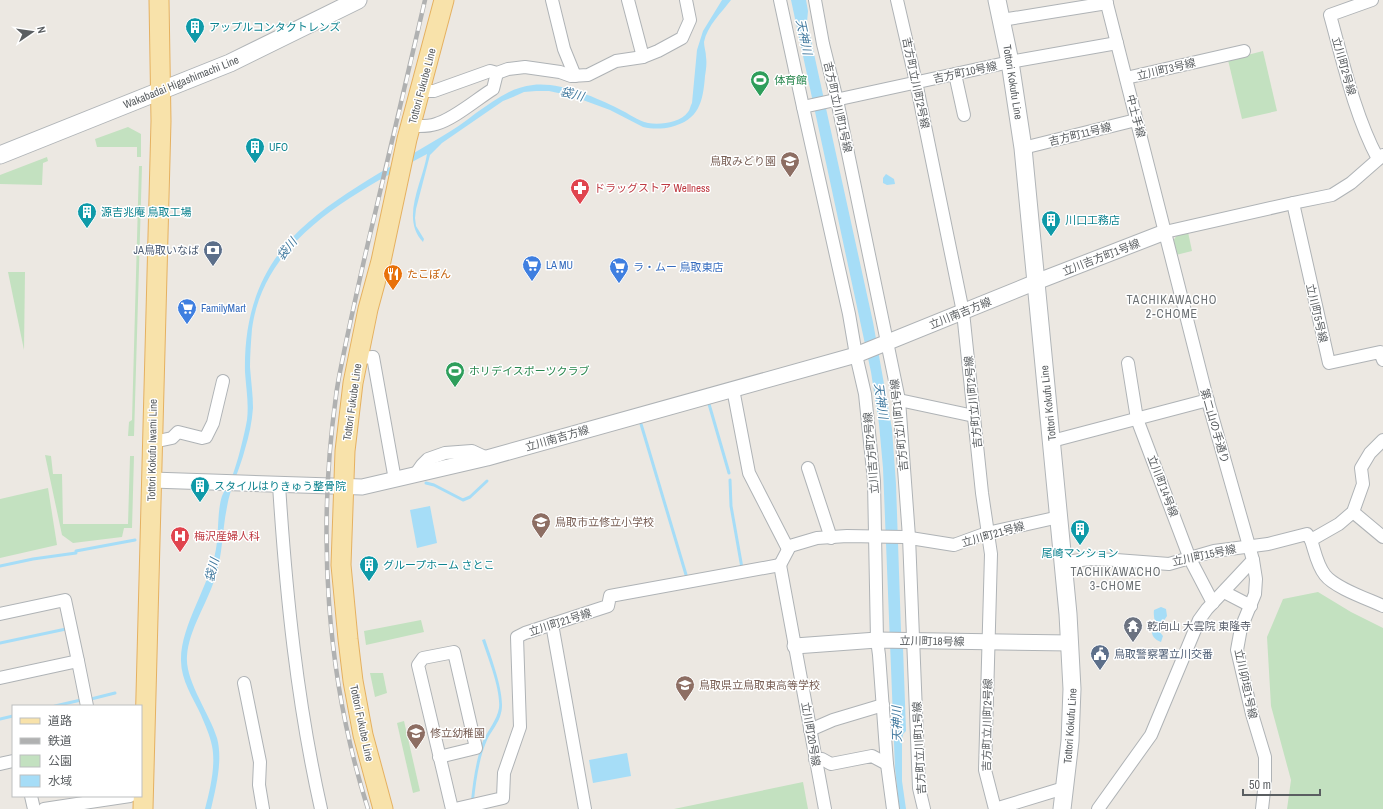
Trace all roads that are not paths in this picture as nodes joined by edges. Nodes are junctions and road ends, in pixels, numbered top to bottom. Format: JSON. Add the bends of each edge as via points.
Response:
{"nodes":[{"id":1,"x":159,"y":0,"type":"edge"},
{"id":2,"x":358,"y":0,"type":"edge"},
{"id":3,"x":435,"y":0,"type":"edge"},
{"id":4,"x":444,"y":0,"type":"edge"},
{"id":5,"x":552,"y":0,"type":"edge"},
{"id":6,"x":628,"y":0,"type":"edge"},
{"id":7,"x":686,"y":0,"type":"edge"},
{"id":8,"x":780,"y":0,"type":"edge"},
{"id":9,"x":815,"y":0,"type":"edge"},
{"id":10,"x":897,"y":0,"type":"edge"},
{"id":11,"x":997,"y":0,"type":"edge"},
{"id":12,"x":1372,"y":0,"type":"edge"},
{"id":13,"x":1106,"y":1,"type":"edge"},
{"id":14,"x":1002,"y":20,"type":"junction"},
{"id":15,"x":434,"y":43,"type":"junction"},
{"id":16,"x":1117,"y":43,"type":"junction"},
{"id":17,"x":1244,"y":51,"type":"dead end"},
{"id":18,"x":643,"y":57,"type":"junction"},
{"id":19,"x":1010,"y":62,"type":"junction"},
{"id":20,"x":497,"y":73,"type":"junction"},
{"id":21,"x":955,"y":74,"type":"junction"},
{"id":22,"x":575,"y":76,"type":"junction"},
{"id":23,"x":1126,"y":78,"type":"junction"},
{"id":24,"x":916,"y":82,"type":"junction"},
{"id":25,"x":160,"y":91,"type":"junction"},
{"id":26,"x":420,"y":91,"type":"junction"},
{"id":27,"x":835,"y":100,"type":"junction"},
{"id":28,"x":806,"y":107,"type":"junction"},
{"id":29,"x":964,"y":115,"type":"dead end"},
{"id":30,"x":1136,"y":120,"type":"junction"},
{"id":31,"x":409,"y":132,"type":"junction"},
{"id":32,"x":1023,"y":148,"type":"junction"},
{"id":33,"x":0,"y":155,"type":"edge"},
{"id":34,"x":1381,"y":157,"type":"edge"},
{"id":35,"x":1293,"y":203,"type":"junction"},
{"id":36,"x":1165,"y":232,"type":"junction"},
{"id":37,"x":1036,"y":282,"type":"junction"},
{"id":38,"x":964,"y":312,"type":"junction"},
{"id":39,"x":886,"y":344,"type":"junction"},
{"id":40,"x":858,"y":355,"type":"junction"},
{"id":41,"x":357,"y":358,"type":"junction"},
{"id":42,"x":1383,"y":360,"type":"edge"},
{"id":43,"x":1128,"y":363,"type":"dead end"},
{"id":44,"x":222,"y":381,"type":"dead end"},
{"id":45,"x":733,"y":389,"type":"junction"},
{"id":46,"x":899,"y":400,"type":"junction"},
{"id":47,"x":1208,"y":400,"type":"junction"},
{"id":48,"x":974,"y":416,"type":"junction"},
{"id":49,"x":1137,"y":419,"type":"junction"},
{"id":50,"x":1383,"y":440,"type":"edge"},
{"id":51,"x":153,"y":442,"type":"junction"},
{"id":52,"x":1052,"y":442,"type":"junction"},
{"id":53,"x":808,"y":468,"type":"dead end"},
{"id":54,"x":152,"y":480,"type":"junction"},
{"id":55,"x":395,"y":480,"type":"junction"},
{"id":56,"x":279,"y":485,"type":"junction"},
{"id":57,"x":343,"y":487,"type":"junction"},
{"id":58,"x":1353,"y":512,"type":"junction"},
{"id":59,"x":1059,"y":517,"type":"junction"},
{"id":60,"x":987,"y":533,"type":"junction"},
{"id":61,"x":878,"y":537,"type":"junction"},
{"id":62,"x":907,"y":537,"type":"junction"},
{"id":63,"x":1383,"y":537,"type":"edge"},
{"id":64,"x":831,"y":538,"type":"junction"},
{"id":65,"x":1311,"y":540,"type":"junction"},
{"id":66,"x":1250,"y":546,"type":"junction"},
{"id":67,"x":788,"y":549,"type":"junction"},
{"id":68,"x":1190,"y":559,"type":"junction"},
{"id":69,"x":1253,"y":560,"type":"junction"},
{"id":70,"x":1063,"y":562,"type":"junction"},
{"id":71,"x":780,"y":565,"type":"junction"},
{"id":72,"x":1224,"y":592,"type":"junction"},
{"id":73,"x":1212,"y":603,"type":"junction"},
{"id":74,"x":1251,"y":606,"type":"junction"},
{"id":75,"x":1383,"y":606,"type":"edge"},
{"id":76,"x":0,"y":614,"type":"edge"},
{"id":77,"x":552,"y":624,"type":"junction"},
{"id":78,"x":879,"y":640,"type":"junction"},
{"id":79,"x":911,"y":641,"type":"junction"},
{"id":80,"x":989,"y":642,"type":"junction"},
{"id":81,"x":1070,"y":643,"type":"junction"},
{"id":82,"x":795,"y":646,"type":"junction"},
{"id":83,"x":78,"y":661,"type":"junction"},
{"id":84,"x":0,"y":678,"type":"edge"},
{"id":85,"x":244,"y":683,"type":"dead end"},
{"id":86,"x":87,"y":705,"type":"edge"},
{"id":87,"x":883,"y":705,"type":"junction"},
{"id":88,"x":810,"y":730,"type":"junction"},
{"id":89,"x":142,"y":745,"type":"edge"},
{"id":90,"x":440,"y":757,"type":"junction"},
{"id":91,"x":815,"y":759,"type":"junction"},
{"id":92,"x":12,"y":761,"type":"edge"},
{"id":93,"x":0,"y":764,"type":"edge"},
{"id":94,"x":887,"y":764,"type":"junction"},
{"id":95,"x":1064,"y":788,"type":"junction"},
{"id":96,"x":31,"y":797,"type":"edge"},
{"id":97,"x":107,"y":798,"type":"edge"},
{"id":98,"x":140,"y":798,"type":"edge"},
{"id":99,"x":504,"y":803,"type":"edge"},
{"id":100,"x":34,"y":809,"type":"edge"},
{"id":101,"x":44,"y":809,"type":"edge"},
{"id":102,"x":263,"y":809,"type":"edge"},
{"id":103,"x":321,"y":809,"type":"edge"},
{"id":104,"x":383,"y":809,"type":"edge"},
{"id":105,"x":452,"y":809,"type":"edge"},
{"id":106,"x":455,"y":809,"type":"edge"},
{"id":107,"x":585,"y":809,"type":"edge"},
{"id":108,"x":825,"y":809,"type":"edge"},
{"id":109,"x":893,"y":809,"type":"edge"},
{"id":110,"x":924,"y":809,"type":"edge"},
{"id":111,"x":995,"y":809,"type":"edge"},
{"id":112,"x":1062,"y":809,"type":"edge"},
{"id":113,"x":1098,"y":809,"type":"edge"},
{"id":114,"x":1262,"y":809,"type":"edge"}],
"edges":[{"from":1,"to":25,"type":"main road","name":"Tottori Kokufu Iwami Line"},
{"from":2,"to":25,"type":"main road","name":"Wakabadai Higashimachi Line","via":[[230,63]]},
{"from":3,"to":15,"type":"main road"},
{"from":4,"to":15,"type":"main road","name":"Tottori Fukube Line"},
{"from":5,"to":22,"type":"street","via":[[564,49]]},
{"from":6,"to":18,"type":"street"},
{"from":7,"to":18,"type":"street","via":[[690,20],[682,38]]},
{"from":8,"to":28,"type":"street","name":"立川吉方町2号線"},
{"from":9,"to":27,"type":"street","name":"吉方町立川町1号線"},
{"from":10,"to":24,"type":"street","name":"吉方町立川町2号線"},
{"from":11,"to":14,"type":"main road","name":"Tottori Kokufu Line"},
{"from":12,"to":34,"type":"street","name":"立川町2号線","via":[[1330,14],[1349,86],[1371,146]]},
{"from":13,"to":14,"type":"street"},
{"from":13,"to":16,"type":"street","name":"中土手線"},
{"from":14,"to":19,"type":"main road","name":"Tottori Kokufu Line"},
{"from":15,"to":26,"type":"main road","name":"Tottori Fukube Line"},
{"from":16,"to":19,"type":"street","name":"吉方町10号線"},
{"from":16,"to":23,"type":"street","name":"中土手線"},
{"from":17,"to":23,"type":"street","name":"立川町3号線"},
{"from":18,"to":22,"type":"street","via":[[616,61],[588,75]]},
{"from":19,"to":21,"type":"street","name":"吉方町10号線"},
{"from":19,"to":32,"type":"main road","name":"Tottori Kokufu Line"},
{"from":20,"to":22,"type":"street","via":[[525,67]]},
{"from":20,"to":26,"type":"street","via":[[490,70],[434,90]]},
{"from":20,"to":31,"type":"street","via":[[493,89],[448,120]]},
{"from":21,"to":24,"type":"street","name":"吉方町10号線"},
{"from":21,"to":29,"type":"street"},
{"from":23,"to":30,"type":"street","name":"中土手線"},
{"from":24,"to":27,"type":"street","name":"吉方町10号線"},
{"from":24,"to":38,"type":"street","name":"吉方町立川町2号線"},
{"from":25,"to":33,"type":"main road","name":"Wakabadai Higashimachi Line"},
{"from":25,"to":51,"type":"main road","name":"Tottori Kokufu Iwami Line"},
{"from":26,"to":31,"type":"main road","name":"Tottori Fukube Line"},
{"from":27,"to":28,"type":"street","name":"吉方町10号線"},
{"from":27,"to":39,"type":"street","name":"吉方町立川町1号線"},
{"from":28,"to":40,"type":"street","name":"立川吉方町2号線"},
{"from":30,"to":32,"type":"street","name":"吉方町11号線"},
{"from":30,"to":36,"type":"street","name":"中土手線"},
{"from":31,"to":41,"type":"main road","name":"Tottori Fukube Line"},
{"from":32,"to":37,"type":"main road","name":"Tottori Kokufu Line"},
{"from":34,"to":35,"type":"street","via":[[1351,183],[1332,195]]},
{"from":35,"to":36,"type":"street"},
{"from":35,"to":42,"type":"street","name":"立川町5号線","via":[[1329,363],[1380,352]]},
{"from":36,"to":37,"type":"street","name":"立川吉方町1号線"},
{"from":36,"to":47,"type":"street","name":"第二山の手通り"},
{"from":37,"to":38,"type":"street","name":"立川南吉方線"},
{"from":37,"to":52,"type":"main road","name":"Tottori Kokufu Line"},
{"from":38,"to":39,"type":"street","name":"立川南吉方線"},
{"from":38,"to":48,"type":"street","name":"吉方町立川町2号線"},
{"from":39,"to":40,"type":"street","name":"立川南吉方線"},
{"from":39,"to":46,"type":"street","name":"吉方町立川町1号線"},
{"from":40,"to":45,"type":"street","name":"立川南吉方線"},
{"from":40,"to":61,"type":"street","name":"立川吉方町2号線","via":[[865,394]]},
{"from":41,"to":55,"type":"street","via":[[373,357]]},
{"from":41,"to":57,"type":"main road","name":"Tottori Fukube Line"},
{"from":43,"to":49,"type":"street","name":"立川町14号線"},
{"from":44,"to":51,"type":"street","via":[[213,423],[206,437],[178,432],[172,438]]},
{"from":45,"to":55,"type":"street","name":"立川南吉方線","via":[[488,458]]},
{"from":45,"to":67,"type":"street","via":[[749,473]]},
{"from":46,"to":48,"type":"street"},
{"from":46,"to":62,"type":"street","name":"吉方町立川町1号線"},
{"from":47,"to":49,"type":"street"},
{"from":47,"to":66,"type":"street","name":"第二山の手通り"},
{"from":48,"to":60,"type":"street","name":"吉方町立川町2号線"},
{"from":49,"to":52,"type":"street"},
{"from":49,"to":68,"type":"street","name":"立川町14号線"},
{"from":50,"to":58,"type":"street","via":[[1370,453],[1361,468],[1363,484]]},
{"from":51,"to":54,"type":"main road","name":"Tottori Kokufu Iwami Line"},
{"from":52,"to":59,"type":"main road","name":"Tottori Kokufu Line"},
{"from":53,"to":64,"type":"street"},
{"from":54,"to":56,"type":"street","name":"立川南吉方線"},
{"from":54,"to":89,"type":"main road","name":"Tottori Kokufu Iwami Line"},
{"from":55,"to":57,"type":"street","name":"立川南吉方線","via":[[362,488]]},
{"from":56,"to":57,"type":"street","name":"立川南吉方線"},
{"from":56,"to":103,"type":"street","via":[[288,611],[303,715]]},
{"from":57,"to":104,"type":"main road","name":"Tottori Fukube Line","via":[[341,566],[352,674],[363,735]]},
{"from":58,"to":63,"type":"street"},
{"from":58,"to":65,"type":"street","via":[[1339,524]]},
{"from":59,"to":60,"type":"street","name":"立川町21号線"},
{"from":59,"to":70,"type":"main road","name":"Tottori Kokufu Line"},
{"from":60,"to":62,"type":"street","name":"立川町21号線","via":[[954,545]]},
{"from":60,"to":80,"type":"street","name":"吉方町立川町2号線","via":[[991,554]]},
{"from":61,"to":62,"type":"street","name":"立川町21号線"},
{"from":61,"to":64,"type":"street"},
{"from":61,"to":78,"type":"street","name":"立川吉方町2号線"},
{"from":62,"to":79,"type":"street","name":"吉方町立川町1号線"},
{"from":64,"to":67,"type":"street","via":[[817,538],[790,546]]},
{"from":65,"to":66,"type":"street","name":"立川町15号線","via":[[1307,534]]},
{"from":65,"to":75,"type":"street","via":[[1325,576]]},
{"from":66,"to":68,"type":"street","name":"立川町15号線","via":[[1214,551]]},
{"from":66,"to":69,"type":"street","name":"第二山の手通り"},
{"from":67,"to":71,"type":"street"},
{"from":68,"to":70,"type":"street","name":"立川町15号線","via":[[1169,564],[1091,559]]},
{"from":68,"to":73,"type":"street","name":"立川町14号線"},
{"from":69,"to":72,"type":"street"},
{"from":69,"to":74,"type":"street","name":"立川卯垣1号線","via":[[1256,584]]},
{"from":70,"to":81,"type":"main road","name":"Tottori Kokufu Line"},
{"from":71,"to":77,"type":"street","name":"立川町21号線","via":[[610,596],[608,606]]},
{"from":71,"to":82,"type":"street","name":"立川町20号線"},
{"from":72,"to":73,"type":"street"},
{"from":72,"to":74,"type":"street"},
{"from":73,"to":113,"type":"street","via":[[1199,620],[1151,735]]},
{"from":74,"to":114,"type":"street","name":"立川卯垣1号線","via":[[1241,628],[1237,650],[1265,757],[1266,782]]},
{"from":76,"to":83,"type":"street","via":[[65,600]]},
{"from":77,"to":99,"type":"street","name":"立川町21号線","via":[[518,637],[520,727],[504,773]]},
{"from":77,"to":107,"type":"street"},
{"from":78,"to":79,"type":"street","name":"立川町18号線"},
{"from":78,"to":82,"type":"street","name":"立川町18号線"},
{"from":78,"to":87,"type":"street","name":"立川吉方町2号線"},
{"from":79,"to":80,"type":"street","name":"立川町18号線"},
{"from":79,"to":110,"type":"street","name":"吉方町立川町1号線","via":[[919,788]]},
{"from":80,"to":81,"type":"street","name":"立川町18号線"},
{"from":80,"to":111,"type":"street","name":"吉方町立川町2号線","via":[[985,770]]},
{"from":81,"to":95,"type":"main road","name":"Tottori Kokufu Line","via":[[1072,695]]},
{"from":82,"to":88,"type":"street","name":"立川町20号線"},
{"from":83,"to":84,"type":"street"},
{"from":83,"to":86,"type":"street"},
{"from":85,"to":102,"type":"street","via":[[260,762],[259,785]]},
{"from":87,"to":88,"type":"street","via":[[832,720]]},
{"from":87,"to":94,"type":"street","name":"立川吉方町2号線"},
{"from":88,"to":91,"type":"street","name":"立川町20号線"},
{"from":90,"to":90,"type":"street","via":[[418,665],[424,658],[454,652],[476,748]]},
{"from":90,"to":105,"type":"street"},
{"from":91,"to":94,"type":"street","via":[[832,764],[872,756]]},
{"from":91,"to":108,"type":"street","name":"立川町20号線"},
{"from":92,"to":93,"type":"street"},
{"from":94,"to":109,"type":"street","name":"立川吉方町2号線"},
{"from":95,"to":111,"type":"street"},
{"from":95,"to":112,"type":"main road","name":"Tottori Kokufu Line"},
{"from":96,"to":100,"type":"street"},
{"from":97,"to":98,"type":"street"},
{"from":97,"to":101,"type":"street"},
{"from":99,"to":106,"type":"street","name":"立川町21号線"}]}
